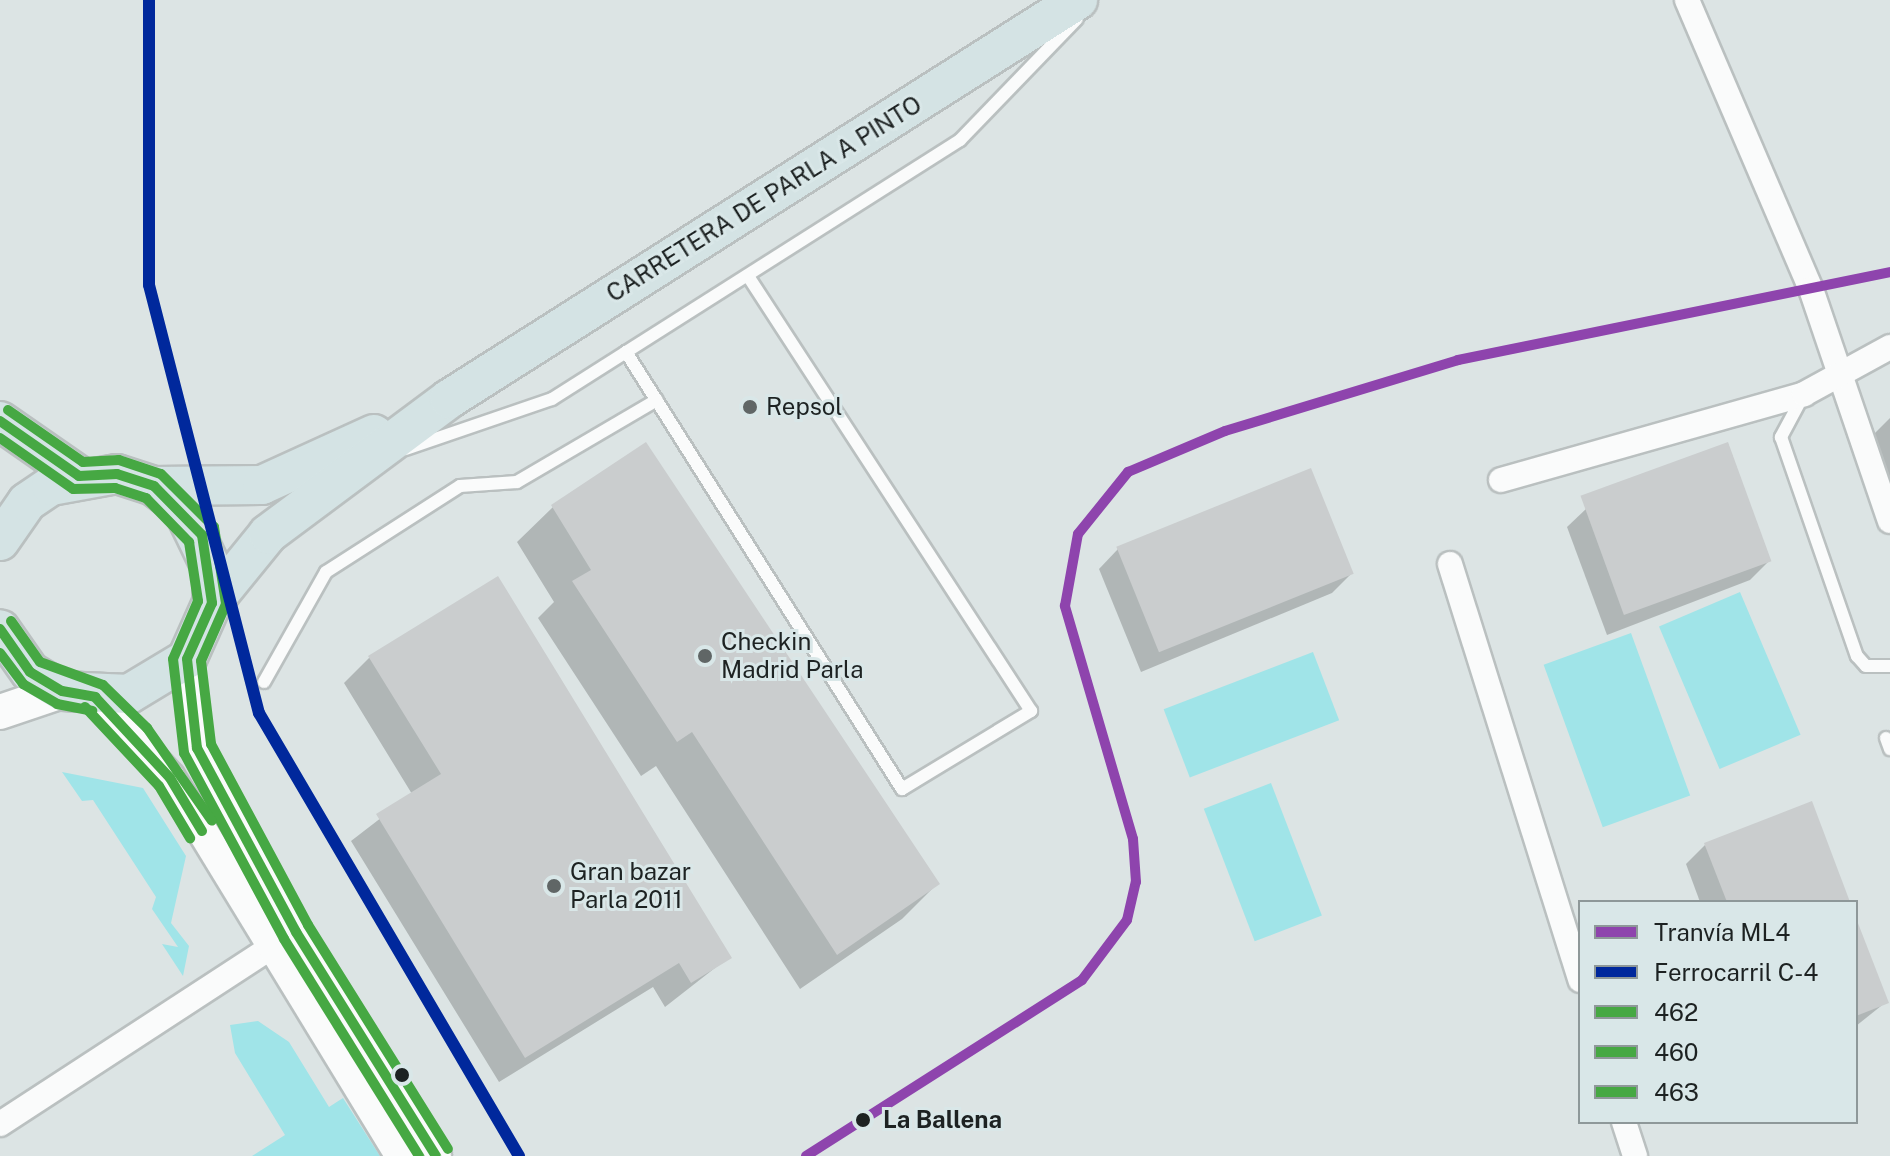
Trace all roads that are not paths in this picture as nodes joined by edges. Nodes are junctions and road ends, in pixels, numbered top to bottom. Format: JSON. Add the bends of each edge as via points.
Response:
{"nodes":[{"id":1,"x":1078,"y":0,"type":"edge"},
{"id":2,"x":1095,"y":0,"type":"edge"},
{"id":3,"x":1687,"y":0,"type":"edge"},
{"id":4,"x":748,"y":276,"type":"junction"},
{"id":5,"x":1890,"y":347,"type":"edge"},
{"id":6,"x":626,"y":352,"type":"junction"},
{"id":7,"x":1841,"y":375,"type":"junction"},
{"id":8,"x":1804,"y":394,"type":"junction"},
{"id":9,"x":449,"y":399,"type":"junction"},
{"id":10,"x":657,"y":400,"type":"junction"},
{"id":11,"x":0,"y":421,"type":"edge"},
{"id":12,"x":362,"y":465,"type":"junction"},
{"id":13,"x":79,"y":476,"type":"junction"},
{"id":14,"x":1501,"y":480,"type":"dead end"},
{"id":15,"x":154,"y":486,"type":"junction"},
{"id":16,"x":1890,"y":521,"type":"edge"},
{"id":17,"x":0,"y":541,"type":"edge"},
{"id":18,"x":1450,"y":564,"type":"dead end"},
{"id":19,"x":212,"y":603,"type":"junction"},
{"id":20,"x":0,"y":629,"type":"edge"},
{"id":21,"x":187,"y":659,"type":"junction"},
{"id":22,"x":1890,"y":666,"type":"edge"},
{"id":23,"x":264,"y":682,"type":"dead end"},
{"id":24,"x":79,"y":694,"type":"junction"},
{"id":25,"x":0,"y":712,"type":"edge"},
{"id":26,"x":272,"y":947,"type":"junction"},
{"id":27,"x":1578,"y":974,"type":"edge"},
{"id":28,"x":0,"y":1124,"type":"edge"},
{"id":29,"x":1625,"y":1124,"type":"edge"},
{"id":30,"x":401,"y":1156,"type":"edge"},
{"id":31,"x":436,"y":1156,"type":"edge"},
{"id":32,"x":1635,"y":1156,"type":"edge"}],
"edges":[{"from":1,"to":9,"type":"main road","name":"CARRETERA DE PARLA A PINTO"},
{"from":2,"to":4,"type":"lane","via":[[960,140]]},
{"from":3,"to":7,"type":"street"},
{"from":4,"to":6,"type":"lane"},
{"from":4,"to":10,"type":"lane","via":[[1031,711],[902,789]]},
{"from":5,"to":7,"type":"street"},
{"from":6,"to":10,"type":"lane"},
{"from":6,"to":12,"type":"lane","via":[[552,399]]},
{"from":7,"to":8,"type":"street"},
{"from":7,"to":16,"type":"street"},
{"from":8,"to":14,"type":"street"},
{"from":8,"to":22,"type":"lane","via":[[1781,437],[1857,656],[1866,666]]},
{"from":9,"to":12,"type":"main road","name":"CARRETERA DE PARLA A PINTO"},
{"from":9,"to":15,"type":"main road","name":"CARRETERA DE PARLA A PINTO","via":[[262,485]]},
{"from":10,"to":23,"type":"lane","via":[[517,482],[460,486],[326,572]]},
{"from":11,"to":13,"type":"main road"},
{"from":12,"to":19,"type":"main road","name":"CARRETERA DE PARLA A PINTO","via":[[268,534]]},
{"from":13,"to":15,"type":"main road","via":[[117,474]]},
{"from":13,"to":17,"type":"main road","via":[[27,502]]},
{"from":15,"to":19,"type":"main road","via":[[202,535]]},
{"from":18,"to":27,"type":"street"},
{"from":19,"to":21,"type":"main road","name":"CARRETERA DE PARLA A PINTO"},
{"from":20,"to":24,"type":"main road","via":[[30,672]]},
{"from":21,"to":24,"type":"main road","via":[[129,694]]},
{"from":21,"to":31,"type":"street","via":[[197,748],[296,932]]},
{"from":24,"to":25,"type":"main road"},
{"from":24,"to":26,"type":"street","via":[[170,778]]},
{"from":26,"to":28,"type":"street"},
{"from":26,"to":30,"type":"street"},
{"from":29,"to":32,"type":"street"}]}
